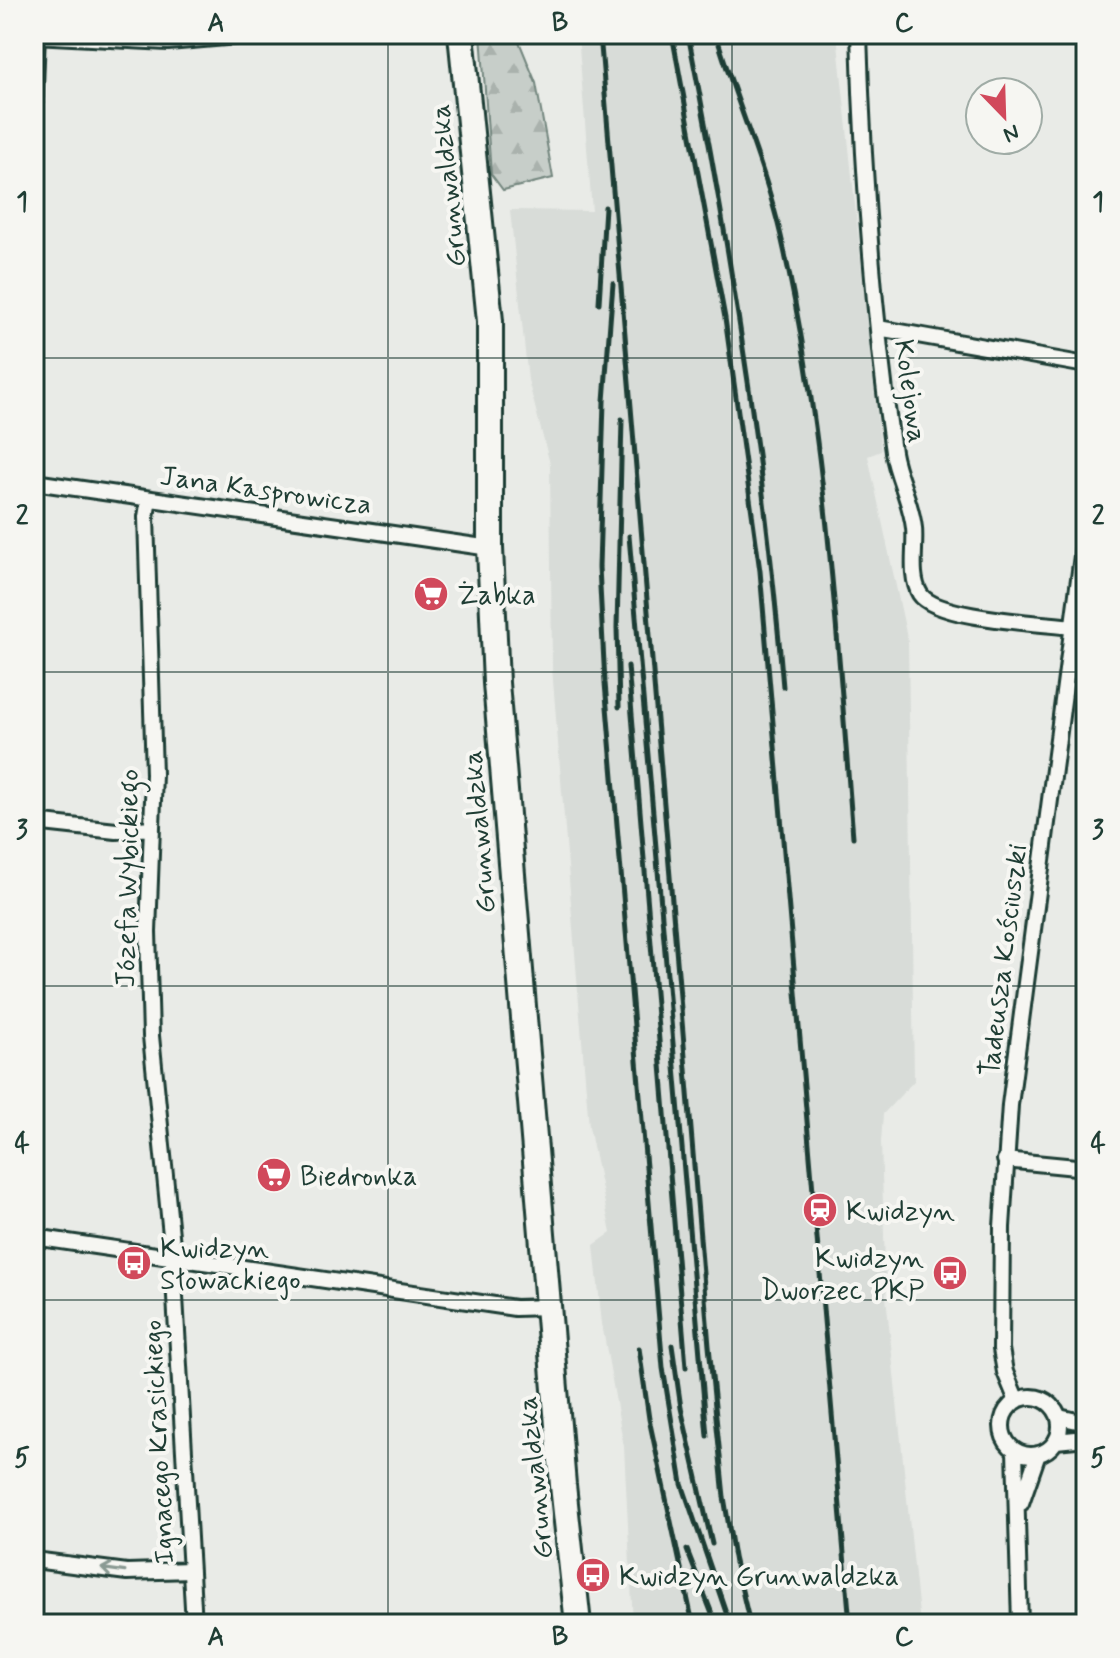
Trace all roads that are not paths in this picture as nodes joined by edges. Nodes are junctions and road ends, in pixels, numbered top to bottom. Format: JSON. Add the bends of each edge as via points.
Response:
{"nodes":[{"id":1,"x":261,"y":34,"type":"edge"},
{"id":2,"x":461,"y":34,"type":"edge"},
{"id":3,"x":859,"y":34,"type":"edge"},
{"id":4,"x":36,"y":35,"type":"edge"},
{"id":5,"x":34,"y":115,"type":"edge"},
{"id":6,"x":878,"y":328,"type":"junction"},
{"id":7,"x":1086,"y":365,"type":"edge"},
{"id":8,"x":34,"y":482,"type":"edge"},
{"id":9,"x":149,"y":499,"type":"junction"},
{"id":10,"x":1086,"y":525,"type":"edge"},
{"id":11,"x":490,"y":548,"type":"junction"},
{"id":12,"x":1072,"y":627,"type":"junction"},
{"id":13,"x":34,"y":822,"type":"edge"},
{"id":14,"x":150,"y":828,"type":"junction"},
{"id":15,"x":1005,"y":1160,"type":"junction"},
{"id":16,"x":1086,"y":1168,"type":"edge"},
{"id":17,"x":34,"y":1237,"type":"edge"},
{"id":18,"x":173,"y":1257,"type":"junction"},
{"id":19,"x":548,"y":1307,"type":"junction"},
{"id":20,"x":1017,"y":1401,"type":"junction"},
{"id":21,"x":1059,"y":1417,"type":"junction"},
{"id":22,"x":1086,"y":1423,"type":"edge"},
{"id":23,"x":1086,"y":1438,"type":"edge"},
{"id":24,"x":1056,"y":1441,"type":"junction"},
{"id":25,"x":1015,"y":1450,"type":"junction"},
{"id":26,"x":1038,"y":1454,"type":"junction"},
{"id":27,"x":1019,"y":1511,"type":"junction"},
{"id":28,"x":34,"y":1560,"type":"edge"},
{"id":29,"x":191,"y":1570,"type":"junction"},
{"id":30,"x":194,"y":1624,"type":"edge"},
{"id":31,"x":578,"y":1624,"type":"edge"},
{"id":32,"x":1020,"y":1624,"type":"edge"}],
"edges":[{"from":1,"to":4,"type":"street","via":[[168,42]]},
{"from":2,"to":11,"type":"main road","name":"Grunwaldzka","via":[[490,321]]},
{"from":3,"to":6,"type":"street","name":"Kolejowa"},
{"from":4,"to":5,"type":"street"},
{"from":6,"to":7,"type":"street"},
{"from":6,"to":12,"type":"street","name":"Kolejowa","via":[[894,457],[914,527],[920,593],[934,605],[967,613]]},
{"from":8,"to":9,"type":"street","name":"Jana Kasprowicza"},
{"from":9,"to":11,"type":"street","name":"Jana Kasprowicza"},
{"from":9,"to":14,"type":"street","name":"Józefa Wybickiego","via":[[154,774]]},
{"from":10,"to":12,"type":"street","name":"Tadeusza Kościuszki"},
{"from":11,"to":19,"type":"main road","name":"Grunwaldzka","via":[[496,683]]},
{"from":12,"to":15,"type":"street","name":"Tadeusza Kościuszki"},
{"from":13,"to":14,"type":"street","via":[[116,831]]},
{"from":14,"to":18,"type":"street","name":"Józefa Wybickiego","via":[[151,1036]]},
{"from":15,"to":16,"type":"street"},
{"from":15,"to":20,"type":"street","name":"Tadeusza Kościuszki","via":[[1001,1349]]},
{"from":17,"to":18,"type":"street"},
{"from":18,"to":19,"type":"street","via":[[515,1308]]},
{"from":18,"to":29,"type":"street","name":"Ignacego Krasickiego"},
{"from":19,"to":31,"type":"main road","name":"Grunwaldzka"},
{"from":20,"to":21,"type":"street","via":[[1041,1399]]},
{"from":20,"to":25,"type":"street","via":[[1003,1419],[1002,1431]]},
{"from":21,"to":22,"type":"street"},
{"from":21,"to":24,"type":"street"},
{"from":23,"to":24,"type":"street"},
{"from":24,"to":26,"type":"street"},
{"from":25,"to":26,"type":"street"},
{"from":25,"to":27,"type":"street"},
{"from":26,"to":27,"type":"street"},
{"from":27,"to":32,"type":"street"},
{"from":29,"to":28,"type":"street","one_way":true,"via":[[127,1572]]},
{"from":29,"to":30,"type":"street","name":"Ignacego Krasickiego"}]}
